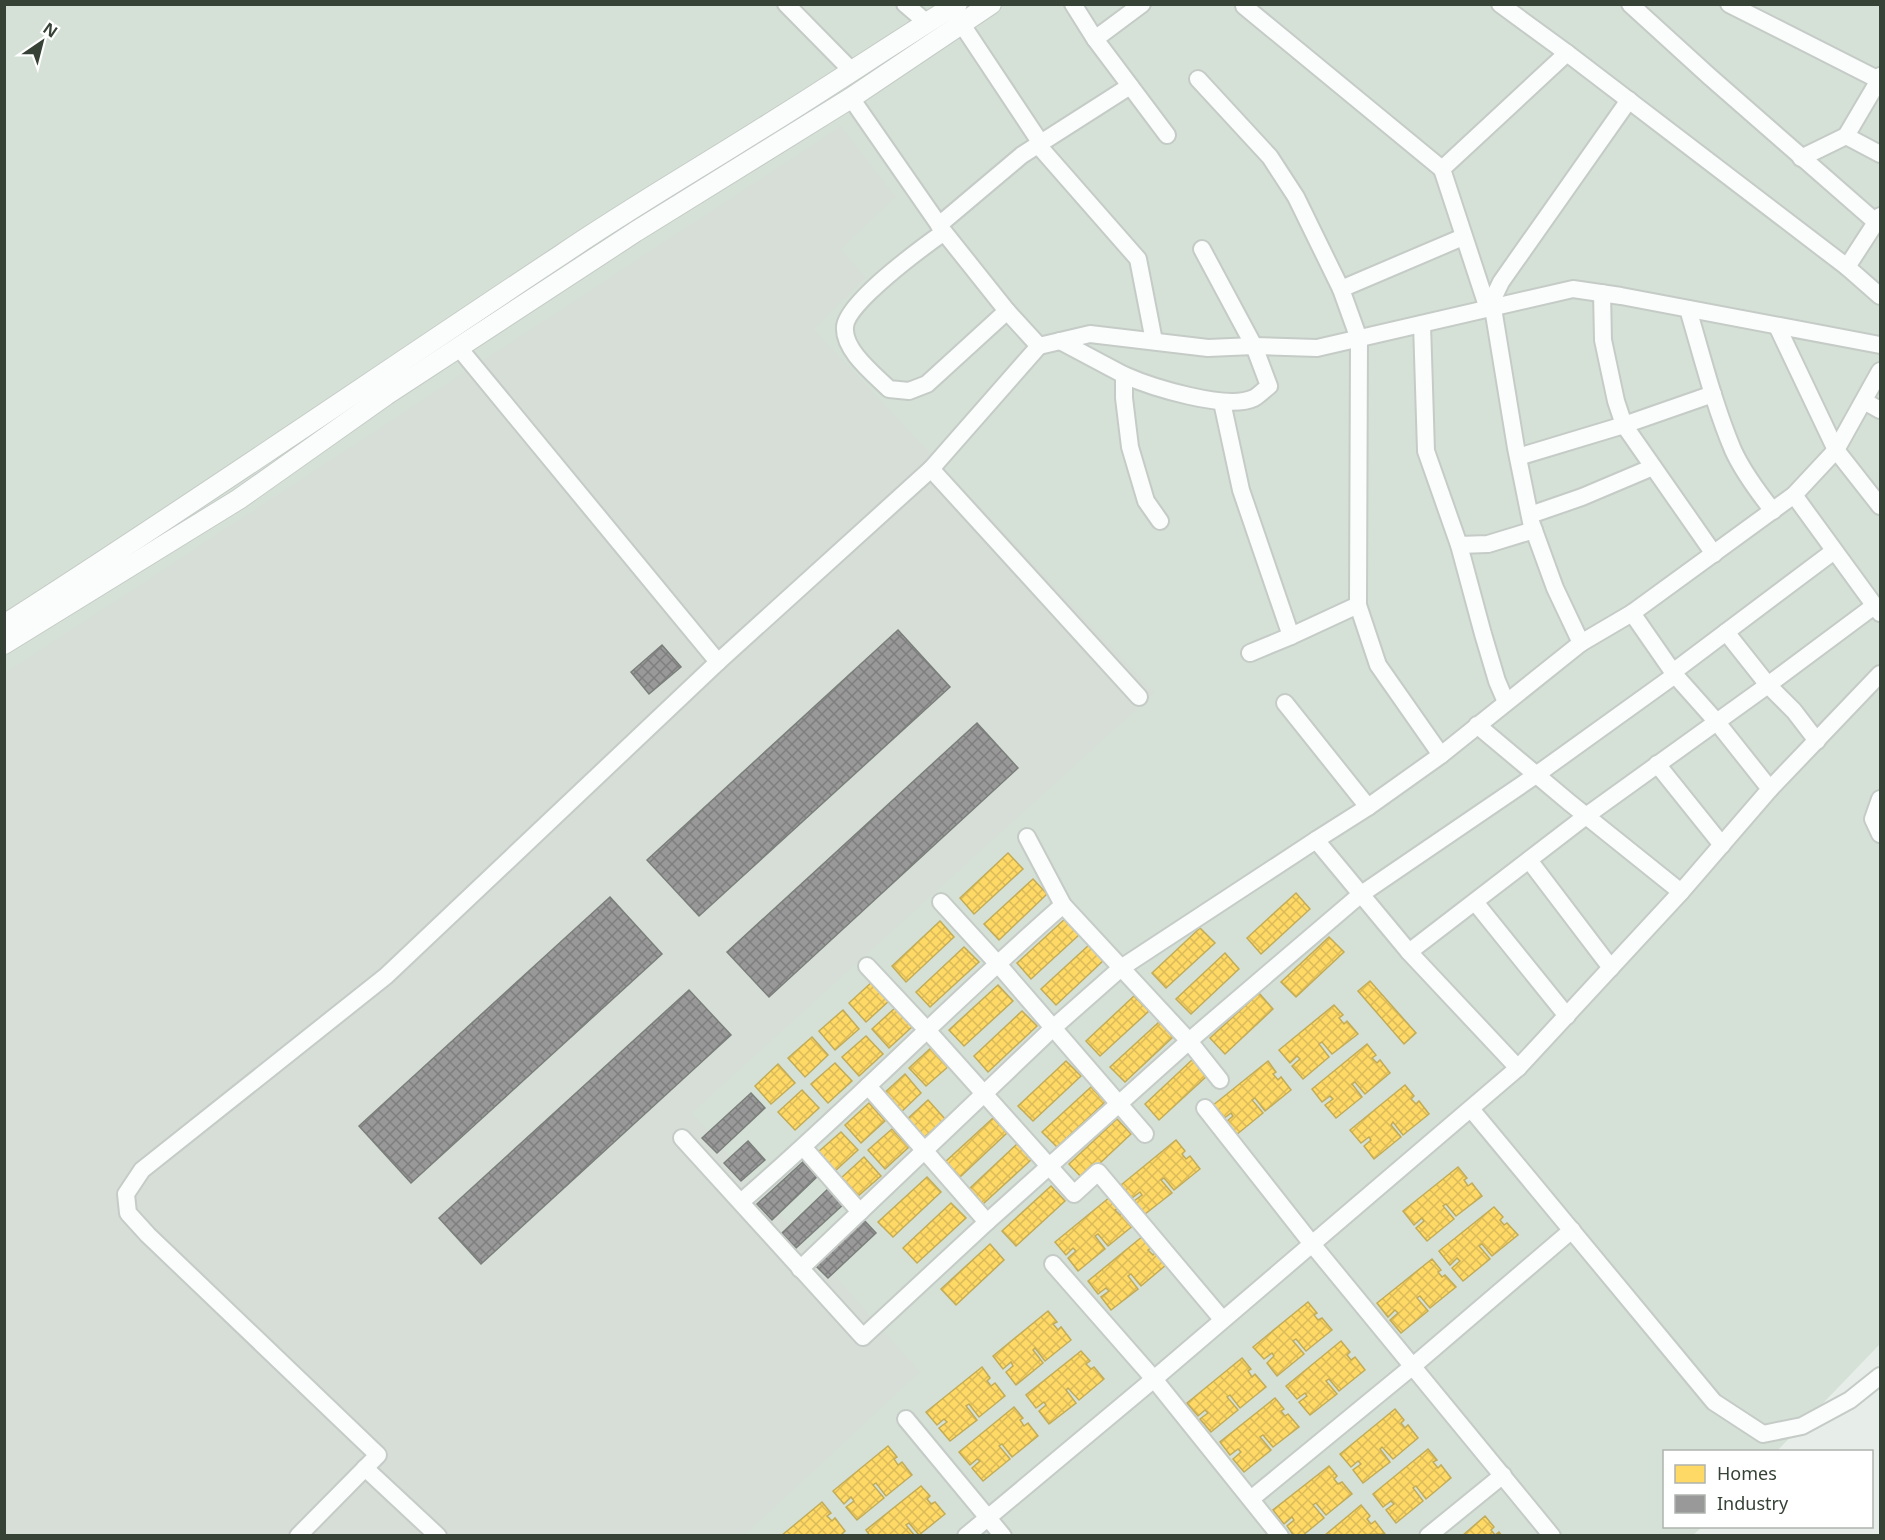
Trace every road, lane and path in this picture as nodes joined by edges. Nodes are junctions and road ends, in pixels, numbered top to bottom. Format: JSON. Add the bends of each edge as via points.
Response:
{"nodes":[{"id":1,"x":786,"y":4,"type":"edge"},
{"id":2,"x":905,"y":4,"type":"edge"},
{"id":3,"x":991,"y":4,"type":"edge"},
{"id":4,"x":1073,"y":4,"type":"edge"},
{"id":5,"x":1142,"y":4,"type":"edge"},
{"id":6,"x":1500,"y":4,"type":"edge"},
{"id":7,"x":1630,"y":4,"type":"edge"},
{"id":8,"x":1728,"y":4,"type":"edge"},
{"id":9,"x":1244,"y":6,"type":"edge"},
{"id":10,"x":956,"y":12,"type":"edge"},
{"id":11,"x":926,"y":22,"type":"junction"},
{"id":12,"x":1095,"y":39,"type":"junction"},
{"id":13,"x":1567,"y":53,"type":"junction"},
{"id":14,"x":852,"y":71,"type":"junction"},
{"id":15,"x":1880,"y":78,"type":"edge"},
{"id":16,"x":1198,"y":79,"type":"dead end"},
{"id":17,"x":1130,"y":86,"type":"junction"},
{"id":18,"x":851,"y":98,"type":"junction"},
{"id":19,"x":1629,"y":100,"type":"junction"},
{"id":20,"x":1167,"y":135,"type":"dead end"},
{"id":21,"x":1846,"y":136,"type":"junction"},
{"id":22,"x":1040,"y":142,"type":"junction"},
{"id":23,"x":1881,"y":154,"type":"edge"},
{"id":24,"x":1801,"y":158,"type":"junction"},
{"id":25,"x":1442,"y":169,"type":"junction"},
{"id":26,"x":1879,"y":219,"type":"edge"},
{"id":27,"x":941,"y":229,"type":"junction"},
{"id":28,"x":1463,"y":237,"type":"junction"},
{"id":29,"x":1202,"y":249,"type":"dead end"},
{"id":30,"x":1847,"y":267,"type":"junction"},
{"id":31,"x":1341,"y":289,"type":"junction"},
{"id":32,"x":1602,"y":293,"type":"junction"},
{"id":33,"x":1881,"y":296,"type":"edge"},
{"id":34,"x":1491,"y":308,"type":"junction"},
{"id":35,"x":1688,"y":309,"type":"junction"},
{"id":36,"x":1007,"y":311,"type":"junction"},
{"id":37,"x":1422,"y":324,"type":"junction"},
{"id":38,"x":1777,"y":326,"type":"junction"},
{"id":39,"x":1359,"y":339,"type":"junction"},
{"id":40,"x":1060,"y":341,"type":"junction"},
{"id":41,"x":1154,"y":341,"type":"junction"},
{"id":42,"x":1881,"y":345,"type":"edge"},
{"id":43,"x":1039,"y":346,"type":"junction"},
{"id":44,"x":1254,"y":346,"type":"junction"},
{"id":45,"x":459,"y":348,"type":"junction"},
{"id":46,"x":1881,"y":371,"type":"edge"},
{"id":47,"x":1124,"y":375,"type":"junction"},
{"id":48,"x":1713,"y":394,"type":"junction"},
{"id":49,"x":1864,"y":401,"type":"junction"},
{"id":50,"x":1222,"y":402,"type":"junction"},
{"id":51,"x":1881,"y":410,"type":"edge"},
{"id":52,"x":1624,"y":425,"type":"junction"},
{"id":53,"x":1836,"y":450,"type":"junction"},
{"id":54,"x":1518,"y":457,"type":"junction"},
{"id":55,"x":1653,"y":467,"type":"junction"},
{"id":56,"x":932,"y":470,"type":"junction"},
{"id":57,"x":1794,"y":495,"type":"junction"},
{"id":58,"x":1881,"y":506,"type":"edge"},
{"id":59,"x":1773,"y":511,"type":"junction"},
{"id":60,"x":1160,"y":521,"type":"dead end"},
{"id":61,"x":1532,"y":523,"type":"junction"},
{"id":62,"x":1459,"y":546,"type":"junction"},
{"id":63,"x":1834,"y":551,"type":"junction"},
{"id":64,"x":1714,"y":554,"type":"junction"},
{"id":65,"x":1358,"y":605,"type":"junction"},
{"id":66,"x":1877,"y":610,"type":"edge"},
{"id":67,"x":1632,"y":613,"type":"junction"},
{"id":68,"x":4,"y":625,"type":"edge"},
{"id":69,"x":1726,"y":632,"type":"junction"},
{"id":70,"x":1291,"y":636,"type":"junction"},
{"id":71,"x":1581,"y":643,"type":"junction"},
{"id":72,"x":4,"y":644,"type":"edge"},
{"id":73,"x":1250,"y":653,"type":"dead end"},
{"id":74,"x":718,"y":662,"type":"junction"},
{"id":75,"x":1674,"y":673,"type":"junction"},
{"id":76,"x":1881,"y":674,"type":"edge"},
{"id":77,"x":1768,"y":685,"type":"junction"},
{"id":78,"x":1139,"y":697,"type":"dead end"},
{"id":79,"x":1506,"y":702,"type":"junction"},
{"id":80,"x":1285,"y":704,"type":"dead end"},
{"id":81,"x":1716,"y":721,"type":"junction"},
{"id":82,"x":1478,"y":725,"type":"junction"},
{"id":83,"x":1817,"y":741,"type":"junction"},
{"id":84,"x":1441,"y":755,"type":"junction"},
{"id":85,"x":1657,"y":764,"type":"junction"},
{"id":86,"x":1536,"y":775,"type":"junction"},
{"id":87,"x":1770,"y":789,"type":"junction"},
{"id":88,"x":1881,"y":799,"type":"edge"},
{"id":89,"x":1368,"y":807,"type":"junction"},
{"id":90,"x":1586,"y":816,"type":"junction"},
{"id":91,"x":1881,"y":834,"type":"edge"},
{"id":92,"x":1027,"y":837,"type":"dead end"},
{"id":93,"x":1316,"y":840,"type":"junction"},
{"id":94,"x":1722,"y":844,"type":"junction"},
{"id":95,"x":1529,"y":860,"type":"junction"},
{"id":96,"x":1681,"y":892,"type":"junction"},
{"id":97,"x":1360,"y":895,"type":"junction"},
{"id":98,"x":941,"y":902,"type":"dead end"},
{"id":99,"x":1475,"y":902,"type":"junction"},
{"id":100,"x":1063,"y":905,"type":"junction"},
{"id":101,"x":1409,"y":952,"type":"junction"},
{"id":102,"x":997,"y":963,"type":"junction"},
{"id":103,"x":867,"y":966,"type":"dead end"},
{"id":104,"x":1121,"y":968,"type":"junction"},
{"id":105,"x":1611,"y":968,"type":"junction"},
{"id":106,"x":1567,"y":1016,"type":"junction"},
{"id":107,"x":1053,"y":1028,"type":"junction"},
{"id":108,"x":927,"y":1030,"type":"junction"},
{"id":109,"x":1189,"y":1041,"type":"junction"},
{"id":110,"x":1518,"y":1068,"type":"junction"},
{"id":111,"x":1220,"y":1080,"type":"dead end"},
{"id":112,"x":868,"y":1086,"type":"junction"},
{"id":113,"x":984,"y":1094,"type":"junction"},
{"id":114,"x":1120,"y":1104,"type":"junction"},
{"id":115,"x":1205,"y":1108,"type":"dead end"},
{"id":116,"x":1470,"y":1109,"type":"junction"},
{"id":117,"x":1145,"y":1134,"type":"dead end"},
{"id":118,"x":682,"y":1138,"type":"dead end"},
{"id":119,"x":804,"y":1148,"type":"junction"},
{"id":120,"x":926,"y":1151,"type":"junction"},
{"id":121,"x":1050,"y":1166,"type":"junction"},
{"id":122,"x":742,"y":1202,"type":"junction"},
{"id":123,"x":860,"y":1212,"type":"junction"},
{"id":124,"x":987,"y":1222,"type":"junction"},
{"id":125,"x":1572,"y":1230,"type":"junction"},
{"id":126,"x":1312,"y":1244,"type":"junction"},
{"id":127,"x":1053,"y":1264,"type":"dead end"},
{"id":128,"x":800,"y":1269,"type":"junction"},
{"id":129,"x":1222,"y":1319,"type":"junction"},
{"id":130,"x":1413,"y":1366,"type":"junction"},
{"id":131,"x":1881,"y":1376,"type":"edge"},
{"id":132,"x":1154,"y":1379,"type":"junction"},
{"id":133,"x":906,"y":1419,"type":"dead end"},
{"id":134,"x":365,"y":1468,"type":"junction"},
{"id":135,"x":1503,"y":1475,"type":"junction"},
{"id":136,"x":1251,"y":1499,"type":"junction"},
{"id":137,"x":988,"y":1517,"type":"junction"},
{"id":138,"x":298,"y":1536,"type":"edge"},
{"id":139,"x":438,"y":1536,"type":"edge"},
{"id":140,"x":966,"y":1536,"type":"edge"},
{"id":141,"x":1003,"y":1536,"type":"edge"},
{"id":142,"x":1280,"y":1536,"type":"edge"},
{"id":143,"x":1428,"y":1536,"type":"edge"},
{"id":144,"x":1552,"y":1536,"type":"edge"}],
"edges":[{"from":1,"to":14,"type":"street"},
{"from":2,"to":11,"type":"street"},
{"from":3,"to":10,"type":"street"},
{"from":4,"to":12,"type":"street"},
{"from":5,"to":12,"type":"street"},
{"from":6,"to":13,"type":"street"},
{"from":7,"to":24,"type":"street"},
{"from":8,"to":15,"type":"street"},
{"from":9,"to":25,"type":"street"},
{"from":10,"to":11,"type":"street"},
{"from":10,"to":18,"type":"street"},
{"from":10,"to":22,"type":"street"},
{"from":11,"to":14,"type":"street"},
{"from":12,"to":17,"type":"street"},
{"from":13,"to":19,"type":"street"},
{"from":13,"to":25,"type":"street"},
{"from":14,"to":68,"type":"street","via":[[563,253],[145,536]]},
{"from":15,"to":21,"type":"street"},
{"from":16,"to":31,"type":"street","via":[[1270,157],[1296,197]]},
{"from":17,"to":20,"type":"street"},
{"from":17,"to":22,"type":"street"},
{"from":18,"to":27,"type":"street"},
{"from":18,"to":45,"type":"street","via":[[634,232]]},
{"from":19,"to":30,"type":"street"},
{"from":19,"to":34,"type":"street","via":[[1501,282]]},
{"from":21,"to":23,"type":"street"},
{"from":21,"to":24,"type":"street"},
{"from":22,"to":27,"type":"street"},
{"from":22,"to":41,"type":"street","via":[[1038,145],[1138,259]]},
{"from":24,"to":26,"type":"street"},
{"from":25,"to":28,"type":"street"},
{"from":26,"to":30,"type":"street"},
{"from":27,"to":36,"type":"street"},
{"from":27,"to":36,"type":"street","via":[[850,313],[845,327],[852,352],[889,389],[909,391],[927,384]]},
{"from":28,"to":31,"type":"street"},
{"from":28,"to":34,"type":"street"},
{"from":29,"to":44,"type":"street"},
{"from":30,"to":33,"type":"street"},
{"from":31,"to":39,"type":"street"},
{"from":32,"to":34,"type":"street","via":[[1573,289]]},
{"from":32,"to":35,"type":"street"},
{"from":32,"to":52,"type":"street","via":[[1603,340]]},
{"from":34,"to":37,"type":"street"},
{"from":34,"to":54,"type":"street"},
{"from":35,"to":38,"type":"street"},
{"from":35,"to":48,"type":"street"},
{"from":36,"to":43,"type":"street"},
{"from":37,"to":39,"type":"street"},
{"from":37,"to":62,"type":"street","via":[[1426,451]]},
{"from":38,"to":42,"type":"street"},
{"from":38,"to":53,"type":"street"},
{"from":39,"to":44,"type":"street","via":[[1317,348]]},
{"from":39,"to":65,"type":"street"},
{"from":40,"to":41,"type":"street","via":[[1090,334]]},
{"from":40,"to":43,"type":"street"},
{"from":40,"to":47,"type":"street"},
{"from":41,"to":44,"type":"street","via":[[1208,348]]},
{"from":43,"to":56,"type":"street"},
{"from":44,"to":50,"type":"street","via":[[1269,386],[1253,399]]},
{"from":45,"to":72,"type":"street","via":[[239,499]]},
{"from":45,"to":74,"type":"street"},
{"from":46,"to":49,"type":"street"},
{"from":47,"to":50,"type":"street","via":[[1150,386]]},
{"from":47,"to":60,"type":"street","via":[[1130,447],[1146,501]]},
{"from":48,"to":52,"type":"street"},
{"from":48,"to":59,"type":"street","via":[[1733,451]]},
{"from":49,"to":51,"type":"street"},
{"from":49,"to":53,"type":"street"},
{"from":50,"to":70,"type":"street","via":[[1241,490]]},
{"from":52,"to":54,"type":"street"},
{"from":52,"to":55,"type":"street"},
{"from":53,"to":57,"type":"street"},
{"from":53,"to":58,"type":"street"},
{"from":54,"to":61,"type":"street"},
{"from":55,"to":61,"type":"street"},
{"from":55,"to":64,"type":"street"},
{"from":56,"to":74,"type":"street"},
{"from":56,"to":78,"type":"street"},
{"from":57,"to":59,"type":"street"},
{"from":57,"to":63,"type":"street"},
{"from":59,"to":64,"type":"street"},
{"from":61,"to":62,"type":"street","via":[[1488,544]]},
{"from":61,"to":71,"type":"street","via":[[1555,588]]},
{"from":62,"to":79,"type":"street"},
{"from":63,"to":66,"type":"street"},
{"from":63,"to":69,"type":"street"},
{"from":64,"to":67,"type":"street"},
{"from":65,"to":70,"type":"street"},
{"from":65,"to":84,"type":"street","via":[[1378,665]]},
{"from":66,"to":77,"type":"street"},
{"from":67,"to":71,"type":"street"},
{"from":67,"to":75,"type":"street"},
{"from":69,"to":75,"type":"street"},
{"from":69,"to":77,"type":"street"},
{"from":70,"to":73,"type":"street"},
{"from":71,"to":79,"type":"street"},
{"from":74,"to":134,"type":"street","via":[[386,976],[142,1170],[126,1194],[128,1213],[148,1235],[378,1455]]},
{"from":75,"to":81,"type":"street"},
{"from":75,"to":86,"type":"street"},
{"from":76,"to":83,"type":"street"},
{"from":77,"to":81,"type":"street"},
{"from":77,"to":83,"type":"street"},
{"from":79,"to":82,"type":"street"},
{"from":80,"to":89,"type":"street"},
{"from":81,"to":85,"type":"street"},
{"from":81,"to":87,"type":"street"},
{"from":82,"to":84,"type":"street"},
{"from":82,"to":86,"type":"street"},
{"from":83,"to":87,"type":"street"},
{"from":84,"to":89,"type":"street"},
{"from":85,"to":90,"type":"street"},
{"from":85,"to":94,"type":"street"},
{"from":86,"to":90,"type":"street"},
{"from":86,"to":97,"type":"street"},
{"from":87,"to":94,"type":"street"},
{"from":88,"to":91,"type":"street","via":[[1873,819]]},
{"from":89,"to":93,"type":"street"},
{"from":90,"to":95,"type":"street"},
{"from":90,"to":96,"type":"street"},
{"from":92,"to":100,"type":"street"},
{"from":93,"to":97,"type":"street"},
{"from":93,"to":104,"type":"street"},
{"from":94,"to":96,"type":"street"},
{"from":95,"to":99,"type":"street"},
{"from":95,"to":105,"type":"street"},
{"from":96,"to":105,"type":"street"},
{"from":97,"to":101,"type":"street"},
{"from":97,"to":109,"type":"street"},
{"from":98,"to":102,"type":"street"},
{"from":99,"to":101,"type":"street"},
{"from":99,"to":106,"type":"street"},
{"from":100,"to":102,"type":"street"},
{"from":100,"to":104,"type":"street"},
{"from":101,"to":110,"type":"street"},
{"from":102,"to":107,"type":"street"},
{"from":102,"to":108,"type":"street"},
{"from":103,"to":108,"type":"street"},
{"from":104,"to":107,"type":"street"},
{"from":104,"to":109,"type":"street"},
{"from":105,"to":106,"type":"street"},
{"from":106,"to":110,"type":"street"},
{"from":107,"to":113,"type":"street"},
{"from":107,"to":114,"type":"street"},
{"from":108,"to":112,"type":"street"},
{"from":108,"to":113,"type":"street"},
{"from":109,"to":111,"type":"street"},
{"from":109,"to":114,"type":"street"},
{"from":110,"to":116,"type":"street"},
{"from":112,"to":119,"type":"street"},
{"from":112,"to":120,"type":"street"},
{"from":113,"to":120,"type":"street"},
{"from":113,"to":121,"type":"street"},
{"from":114,"to":117,"type":"street"},
{"from":114,"to":121,"type":"street"},
{"from":115,"to":126,"type":"street"},
{"from":116,"to":125,"type":"street"},
{"from":116,"to":126,"type":"street"},
{"from":118,"to":122,"type":"street"},
{"from":119,"to":122,"type":"street"},
{"from":119,"to":123,"type":"street"},
{"from":120,"to":123,"type":"street"},
{"from":120,"to":124,"type":"street"},
{"from":121,"to":124,"type":"street"},
{"from":121,"to":129,"type":"street","via":[[1074,1194],[1098,1172]]},
{"from":122,"to":128,"type":"street"},
{"from":123,"to":128,"type":"street"},
{"from":124,"to":128,"type":"street","via":[[863,1337]]},
{"from":125,"to":130,"type":"street"},
{"from":125,"to":131,"type":"street","via":[[1714,1402],[1763,1434],[1802,1426],[1851,1400]]},
{"from":126,"to":129,"type":"street"},
{"from":126,"to":130,"type":"street"},
{"from":127,"to":132,"type":"street"},
{"from":129,"to":132,"type":"street"},
{"from":130,"to":135,"type":"street"},
{"from":130,"to":136,"type":"street"},
{"from":132,"to":136,"type":"street"},
{"from":132,"to":137,"type":"street"},
{"from":133,"to":137,"type":"street"},
{"from":134,"to":138,"type":"street"},
{"from":134,"to":139,"type":"street"},
{"from":135,"to":143,"type":"street"},
{"from":135,"to":144,"type":"street"},
{"from":136,"to":142,"type":"street"},
{"from":137,"to":140,"type":"street"},
{"from":137,"to":141,"type":"street"}]}
